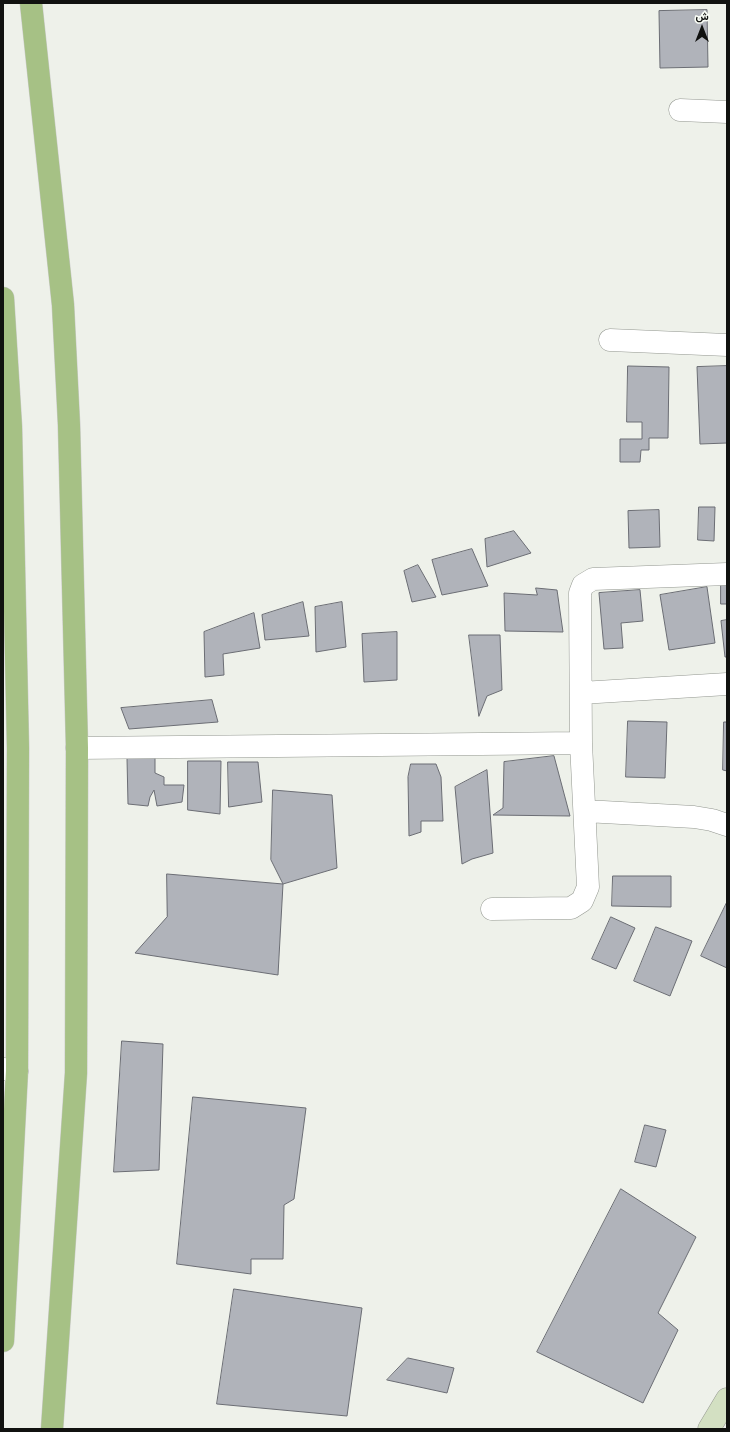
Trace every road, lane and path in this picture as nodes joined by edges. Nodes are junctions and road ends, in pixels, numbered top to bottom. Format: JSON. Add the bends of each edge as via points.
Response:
{"nodes":[{"id":1,"x":31,"y":3,"type":"edge"},
{"id":2,"x":680,"y":110,"type":"dead end"},
{"id":3,"x":727,"y":112,"type":"edge"},
{"id":4,"x":3,"y":298,"type":"edge"},
{"id":5,"x":610,"y":340,"type":"dead end"},
{"id":6,"x":727,"y":345,"type":"edge"},
{"id":7,"x":727,"y":574,"type":"edge"},
{"id":8,"x":727,"y":684,"type":"edge"},
{"id":9,"x":581,"y":693,"type":"junction"},
{"id":10,"x":581,"y":743,"type":"junction"},
{"id":11,"x":77,"y":748,"type":"junction"},
{"id":12,"x":585,"y":811,"type":"junction"},
{"id":13,"x":727,"y":825,"type":"edge"},
{"id":14,"x":492,"y":909,"type":"dead end"},
{"id":15,"x":10,"y":936,"type":"edge"},
{"id":16,"x":10,"y":1070,"type":"edge"},
{"id":17,"x":3,"y":1341,"type":"edge"},
{"id":18,"x":727,"y":1399,"type":"edge"},
{"id":19,"x":52,"y":1429,"type":"edge"},
{"id":20,"x":709,"y":1429,"type":"edge"}],
"edges":[{"from":1,"to":11,"type":"main road","via":[[63,305],[69,425]]},
{"from":2,"to":3,"type":"street"},
{"from":4,"to":15,"type":"main road","via":[[10,427],[18,748]]},
{"from":5,"to":6,"type":"street"},
{"from":7,"to":9,"type":"street","via":[[593,579],[583,586],[580,593]]},
{"from":8,"to":9,"type":"street"},
{"from":9,"to":10,"type":"street"},
{"from":10,"to":11,"type":"street"},
{"from":10,"to":12,"type":"street"},
{"from":11,"to":19,"type":"main road","via":[[76,1072]]},
{"from":12,"to":13,"type":"street","via":[[694,817]]},
{"from":12,"to":14,"type":"street","via":[[588,887],[582,901],[571,908]]},
{"from":15,"to":16,"type":"main road"},
{"from":16,"to":17,"type":"main road"},
{"from":18,"to":20,"type":"street"}]}
